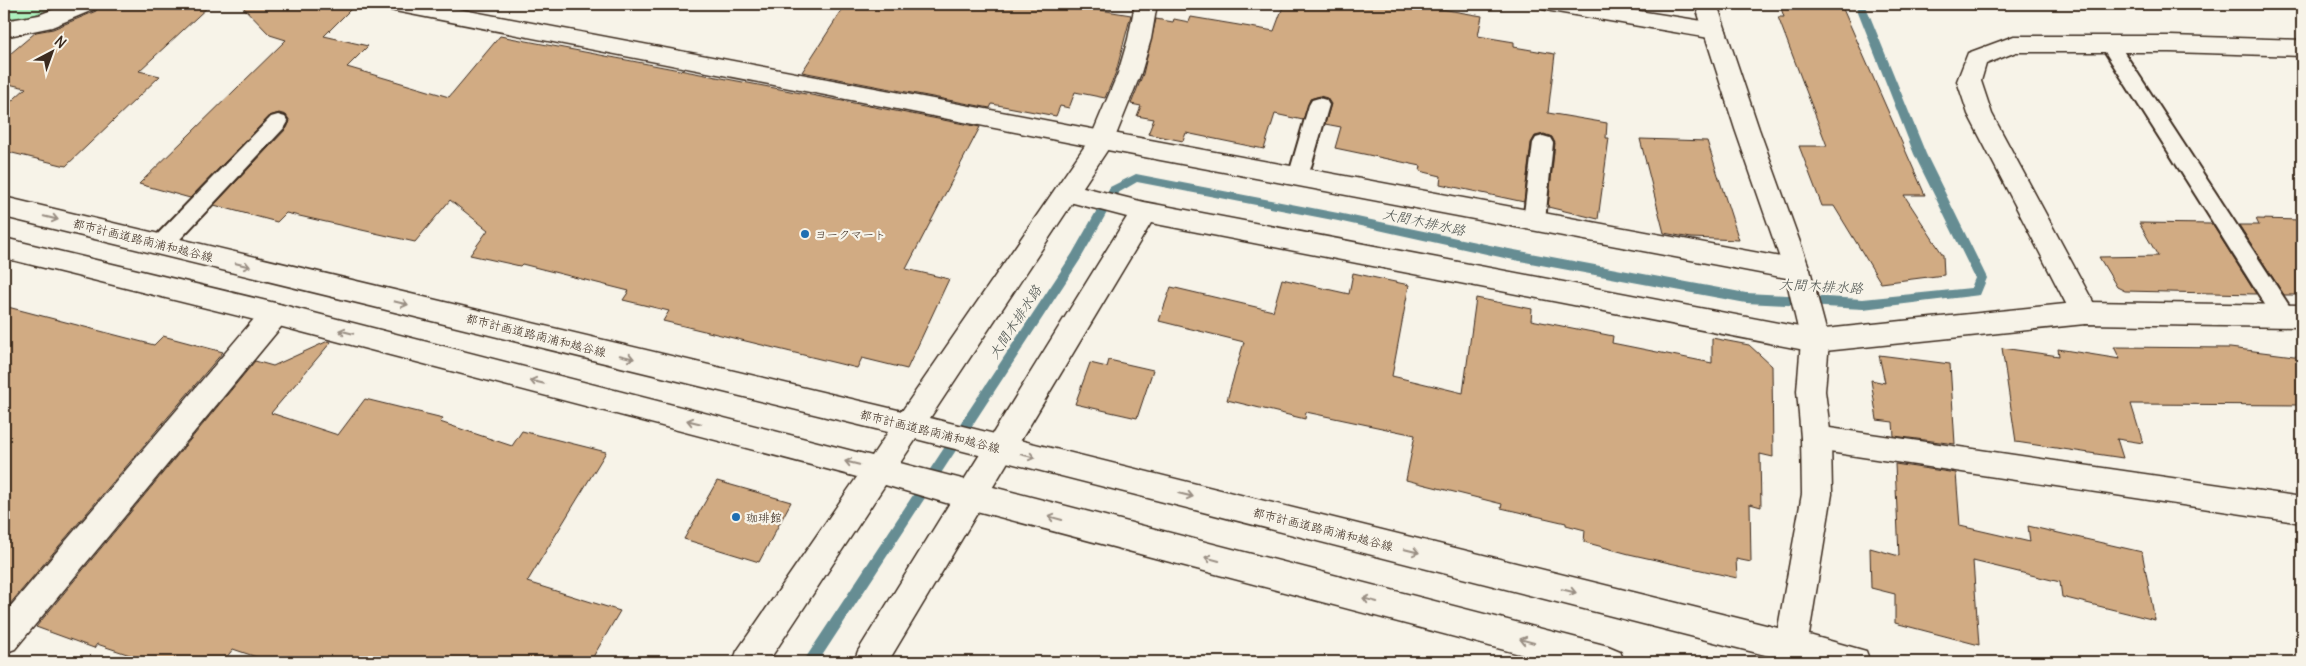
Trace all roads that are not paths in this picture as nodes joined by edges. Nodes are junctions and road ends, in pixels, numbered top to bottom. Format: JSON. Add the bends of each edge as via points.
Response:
{"nodes":[{"id":1,"x":87,"y":4,"type":"edge"},
{"id":2,"x":395,"y":4,"type":"edge"},
{"id":3,"x":1146,"y":4,"type":"edge"},
{"id":4,"x":1551,"y":4,"type":"edge"},
{"id":5,"x":1706,"y":4,"type":"edge"},
{"id":6,"x":4,"y":29,"type":"edge"},
{"id":7,"x":1715,"y":31,"type":"junction"},
{"id":8,"x":2109,"y":44,"type":"junction"},
{"id":9,"x":2302,"y":48,"type":"edge"},
{"id":10,"x":1319,"y":105,"type":"dead end"},
{"id":11,"x":278,"y":122,"type":"dead end"},
{"id":12,"x":1102,"y":140,"type":"junction"},
{"id":13,"x":1543,"y":143,"type":"dead end"},
{"id":14,"x":1298,"y":177,"type":"junction"},
{"id":15,"x":1068,"y":192,"type":"junction"},
{"id":16,"x":4,"y":207,"type":"edge"},
{"id":17,"x":1144,"y":212,"type":"junction"},
{"id":18,"x":1534,"y":221,"type":"junction"},
{"id":19,"x":161,"y":245,"type":"junction"},
{"id":20,"x":4,"y":248,"type":"edge"},
{"id":21,"x":1799,"y":278,"type":"junction"},
{"id":22,"x":2084,"y":313,"type":"junction"},
{"id":23,"x":275,"y":314,"type":"junction"},
{"id":24,"x":2293,"y":316,"type":"edge"},
{"id":25,"x":1812,"y":329,"type":"junction"},
{"id":26,"x":920,"y":428,"type":"junction"},
{"id":27,"x":1816,"y":438,"type":"junction"},
{"id":28,"x":990,"y":446,"type":"junction"},
{"id":29,"x":889,"y":473,"type":"junction"},
{"id":30,"x":958,"y":493,"type":"junction"},
{"id":31,"x":2302,"y":510,"type":"edge"},
{"id":32,"x":4,"y":638,"type":"edge"},
{"id":33,"x":1790,"y":654,"type":"edge"},
{"id":34,"x":749,"y":662,"type":"edge"},
{"id":35,"x":870,"y":662,"type":"edge"},
{"id":36,"x":1608,"y":662,"type":"edge"},
{"id":37,"x":1854,"y":662,"type":"edge"}],
"edges":[{"from":1,"to":6,"type":"street","via":[[44,22]]},
{"from":2,"to":12,"type":"street"},
{"from":3,"to":12,"type":"street","via":[[1130,72]]},
{"from":4,"to":7,"type":"street"},
{"from":5,"to":7,"type":"street"},
{"from":7,"to":21,"type":"street"},
{"from":8,"to":9,"type":"street"},
{"from":8,"to":22,"type":"street","via":[[2014,44],[1976,59],[1969,81],[1980,114]]},
{"from":8,"to":24,"type":"lane"},
{"from":10,"to":14,"type":"lane"},
{"from":11,"to":19,"type":"lane"},
{"from":12,"to":14,"type":"street"},
{"from":12,"to":15,"type":"street"},
{"from":13,"to":18,"type":"lane"},
{"from":14,"to":18,"type":"street"},
{"from":15,"to":17,"type":"street"},
{"from":15,"to":26,"type":"street"},
{"from":16,"to":19,"type":"street","name":"都市計画道路南浦和越谷線","one_way":true},
{"from":17,"to":25,"type":"street"},
{"from":17,"to":28,"type":"street"},
{"from":18,"to":21,"type":"street"},
{"from":19,"to":26,"type":"street","name":"都市計画道路南浦和越谷線","one_way":true},
{"from":20,"to":23,"type":"street"},
{"from":21,"to":25,"type":"street"},
{"from":22,"to":24,"type":"street"},
{"from":22,"to":25,"type":"street"},
{"from":29,"to":23,"type":"street","one_way":true},
{"from":23,"to":32,"type":"street"},
{"from":25,"to":27,"type":"street"},
{"from":26,"to":28,"type":"street","name":"都市計画道路南浦和越谷線"},
{"from":26,"to":29,"type":"street"},
{"from":27,"to":31,"type":"street"},
{"from":27,"to":33,"type":"street","via":[[1817,494]]},
{"from":28,"to":30,"type":"street"},
{"from":28,"to":33,"type":"street","name":"都市計画道路南浦和越谷線","one_way":true},
{"from":29,"to":30,"type":"street"},
{"from":29,"to":34,"type":"street"},
{"from":30,"to":35,"type":"street"},
{"from":36,"to":30,"type":"street","one_way":true},
{"from":33,"to":37,"type":"street","name":"都市計画道路南浦和越谷線"}]}
